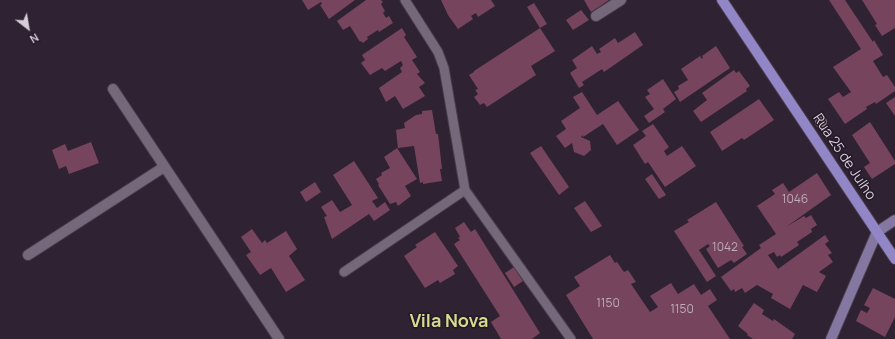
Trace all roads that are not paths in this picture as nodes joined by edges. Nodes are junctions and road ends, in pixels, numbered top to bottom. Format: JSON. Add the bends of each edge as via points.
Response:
{"nodes":[{"id":1,"x":405,"y":0,"type":"edge"},
{"id":2,"x":621,"y":0,"type":"edge"},
{"id":3,"x":722,"y":0,"type":"edge"},
{"id":4,"x":596,"y":16,"type":"dead end"},
{"id":5,"x":112,"y":88,"type":"dead end"},
{"id":6,"x":164,"y":167,"type":"junction"},
{"id":7,"x":466,"y":190,"type":"junction"},
{"id":8,"x":895,"y":220,"type":"edge"},
{"id":9,"x":878,"y":232,"type":"junction"},
{"id":10,"x":28,"y":255,"type":"dead end"},
{"id":11,"x":895,"y":258,"type":"edge"},
{"id":12,"x":344,"y":272,"type":"dead end"},
{"id":13,"x":279,"y":339,"type":"edge"},
{"id":14,"x":571,"y":339,"type":"edge"},
{"id":15,"x":831,"y":339,"type":"edge"}],
"edges":[{"from":1,"to":7,"type":"lane","via":[[438,52],[444,68]]},
{"from":2,"to":4,"type":"street"},
{"from":3,"to":9,"type":"main road","name":"Rua 25 de Julho"},
{"from":5,"to":6,"type":"street"},
{"from":6,"to":10,"type":"street"},
{"from":6,"to":13,"type":"street"},
{"from":7,"to":12,"type":"lane"},
{"from":7,"to":14,"type":"lane"},
{"from":8,"to":9,"type":"main road"},
{"from":9,"to":11,"type":"main road","name":"Rua 25 de Julho"},
{"from":9,"to":15,"type":"main road"}]}
